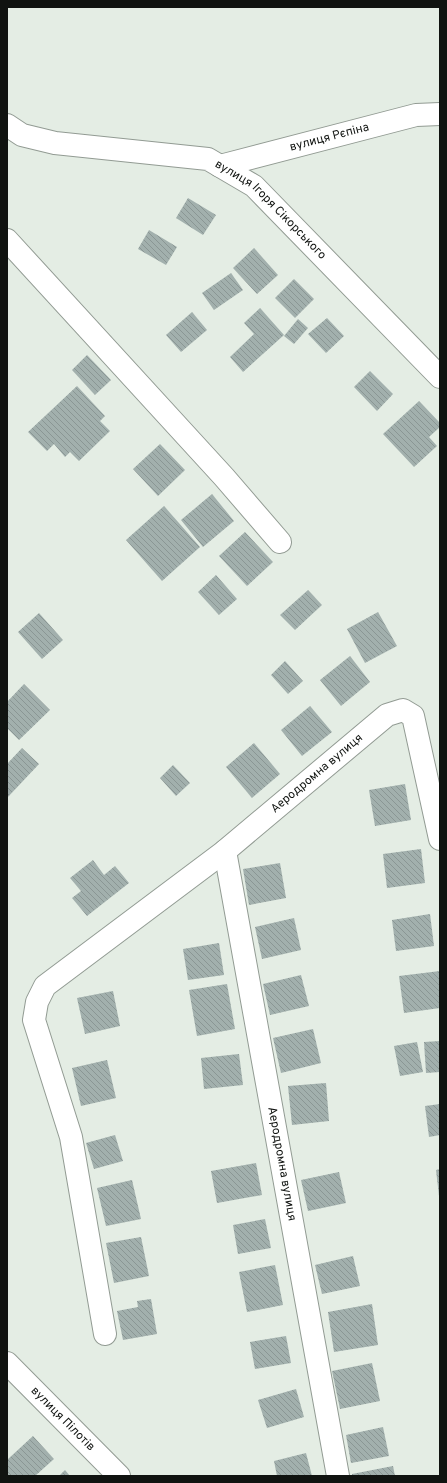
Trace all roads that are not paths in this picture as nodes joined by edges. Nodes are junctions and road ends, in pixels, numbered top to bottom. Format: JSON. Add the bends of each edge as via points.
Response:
{"nodes":[{"id":1,"x":440,"y":114,"type":"edge"},
{"id":2,"x":7,"y":125,"type":"edge"},
{"id":3,"x":220,"y":166,"type":"junction"},
{"id":4,"x":7,"y":240,"type":"edge"},
{"id":5,"x":440,"y":377,"type":"edge"},
{"id":6,"x":280,"y":542,"type":"dead end"},
{"id":7,"x":440,"y":840,"type":"edge"},
{"id":8,"x":225,"y":851,"type":"junction"},
{"id":9,"x":105,"y":1334,"type":"dead end"},
{"id":10,"x":7,"y":1363,"type":"edge"},
{"id":11,"x":119,"y":1476,"type":"edge"},
{"id":12,"x":338,"y":1476,"type":"edge"}],
"edges":[{"from":1,"to":3,"type":"street","name":"вулиця Рєпіна","via":[[416,115]]},
{"from":2,"to":3,"type":"street","name":"вулиця Ігоря Сікорського","via":[[22,135],[55,143],[208,159]]},
{"from":3,"to":5,"type":"street","name":"вулиця Ігоря Сікорського","via":[[254,186]]},
{"from":4,"to":6,"type":"street","via":[[224,477]]},
{"from":7,"to":8,"type":"street","name":"Аеродромна вулиця","via":[[413,716],[403,710],[387,715]]},
{"from":8,"to":9,"type":"street","name":"Аеродромна вулиця","via":[[44,986],[37,1002],[34,1020],[71,1138]]},
{"from":8,"to":12,"type":"street","name":"Аеродромна вулиця"},
{"from":10,"to":11,"type":"street","name":"вулиця Пілотів"}]}
